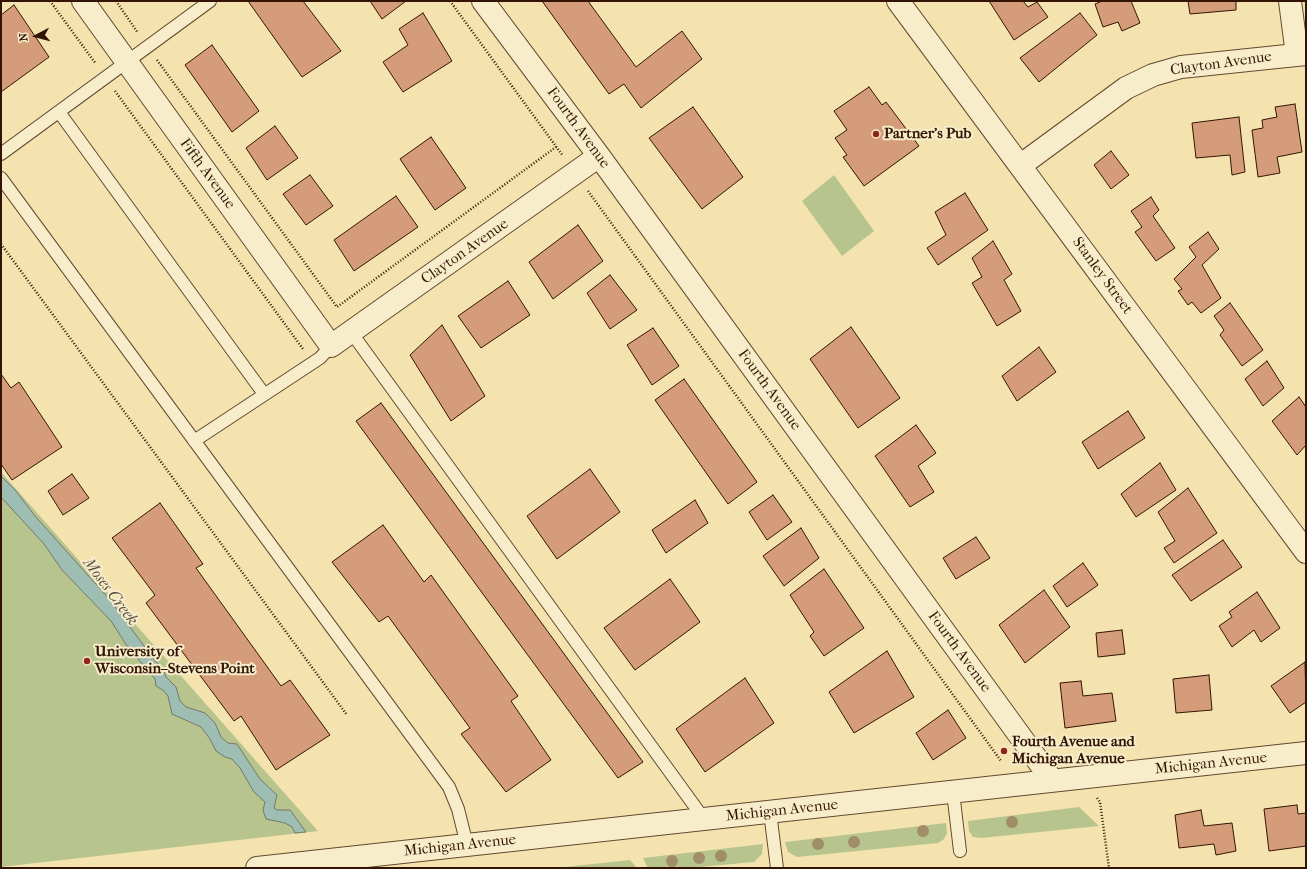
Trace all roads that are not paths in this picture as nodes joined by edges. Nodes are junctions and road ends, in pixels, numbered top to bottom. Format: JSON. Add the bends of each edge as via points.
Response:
{"nodes":[{"id":1,"x":83,"y":1,"type":"edge"},
{"id":2,"x":210,"y":1,"type":"edge"},
{"id":3,"x":484,"y":1,"type":"edge"},
{"id":4,"x":898,"y":1,"type":"edge"},
{"id":5,"x":1290,"y":1,"type":"edge"},
{"id":6,"x":1301,"y":54,"type":"edge"},
{"id":7,"x":127,"y":62,"type":"junction"},
{"id":8,"x":59,"y":112,"type":"junction"},
{"id":9,"x":1,"y":154,"type":"edge"},
{"id":10,"x":599,"y":156,"type":"junction"},
{"id":11,"x":1021,"y":165,"type":"junction"},
{"id":12,"x":1,"y":178,"type":"edge"},
{"id":13,"x":351,"y":332,"type":"junction"},
{"id":14,"x":331,"y":346,"type":"junction"},
{"id":15,"x":264,"y":394,"type":"junction"},
{"id":16,"x":194,"y":441,"type":"junction"},
{"id":17,"x":1306,"y":552,"type":"edge"},
{"id":18,"x":1306,"y":753,"type":"edge"},
{"id":19,"x":1052,"y":780,"type":"junction"},
{"id":20,"x":953,"y":792,"type":"junction"},
{"id":21,"x":770,"y":812,"type":"junction"},
{"id":22,"x":704,"y":819,"type":"junction"},
{"id":23,"x":467,"y":845,"type":"junction"},
{"id":24,"x":960,"y":851,"type":"dead end"},
{"id":25,"x":257,"y":868,"type":"edge"},
{"id":26,"x":777,"y":868,"type":"edge"}],
"edges":[{"from":1,"to":7,"type":"street","name":"Fifth Avenue"},
{"from":2,"to":7,"type":"lane"},
{"from":3,"to":10,"type":"street","name":"Fourth Avenue"},
{"from":4,"to":11,"type":"street","name":"Stanley Street"},
{"from":5,"to":6,"type":"street"},
{"from":6,"to":11,"type":"street","name":"Clayton Avenue","via":[[1181,67],[1153,75],[1126,88]]},
{"from":7,"to":8,"type":"lane"},
{"from":7,"to":14,"type":"street","name":"Fifth Avenue"},
{"from":8,"to":9,"type":"lane"},
{"from":8,"to":15,"type":"lane"},
{"from":10,"to":13,"type":"street","name":"Clayton Avenue"},
{"from":10,"to":19,"type":"street","name":"Fourth Avenue"},
{"from":11,"to":17,"type":"street","name":"Stanley Street"},
{"from":12,"to":16,"type":"lane"},
{"from":13,"to":14,"type":"street","name":"Clayton Avenue"},
{"from":13,"to":22,"type":"lane"},
{"from":14,"to":15,"type":"lane","via":[[313,362]]},
{"from":15,"to":16,"type":"lane"},
{"from":16,"to":23,"type":"lane","via":[[449,787],[458,809]]},
{"from":18,"to":19,"type":"street","name":"Michigan Avenue"},
{"from":19,"to":20,"type":"street","name":"Michigan Avenue"},
{"from":20,"to":21,"type":"street","name":"Michigan Avenue"},
{"from":20,"to":24,"type":"lane"},
{"from":21,"to":22,"type":"street","name":"Michigan Avenue"},
{"from":21,"to":26,"type":"lane"},
{"from":22,"to":23,"type":"street","name":"Michigan Avenue"},
{"from":23,"to":25,"type":"street","name":"Michigan Avenue"}]}
